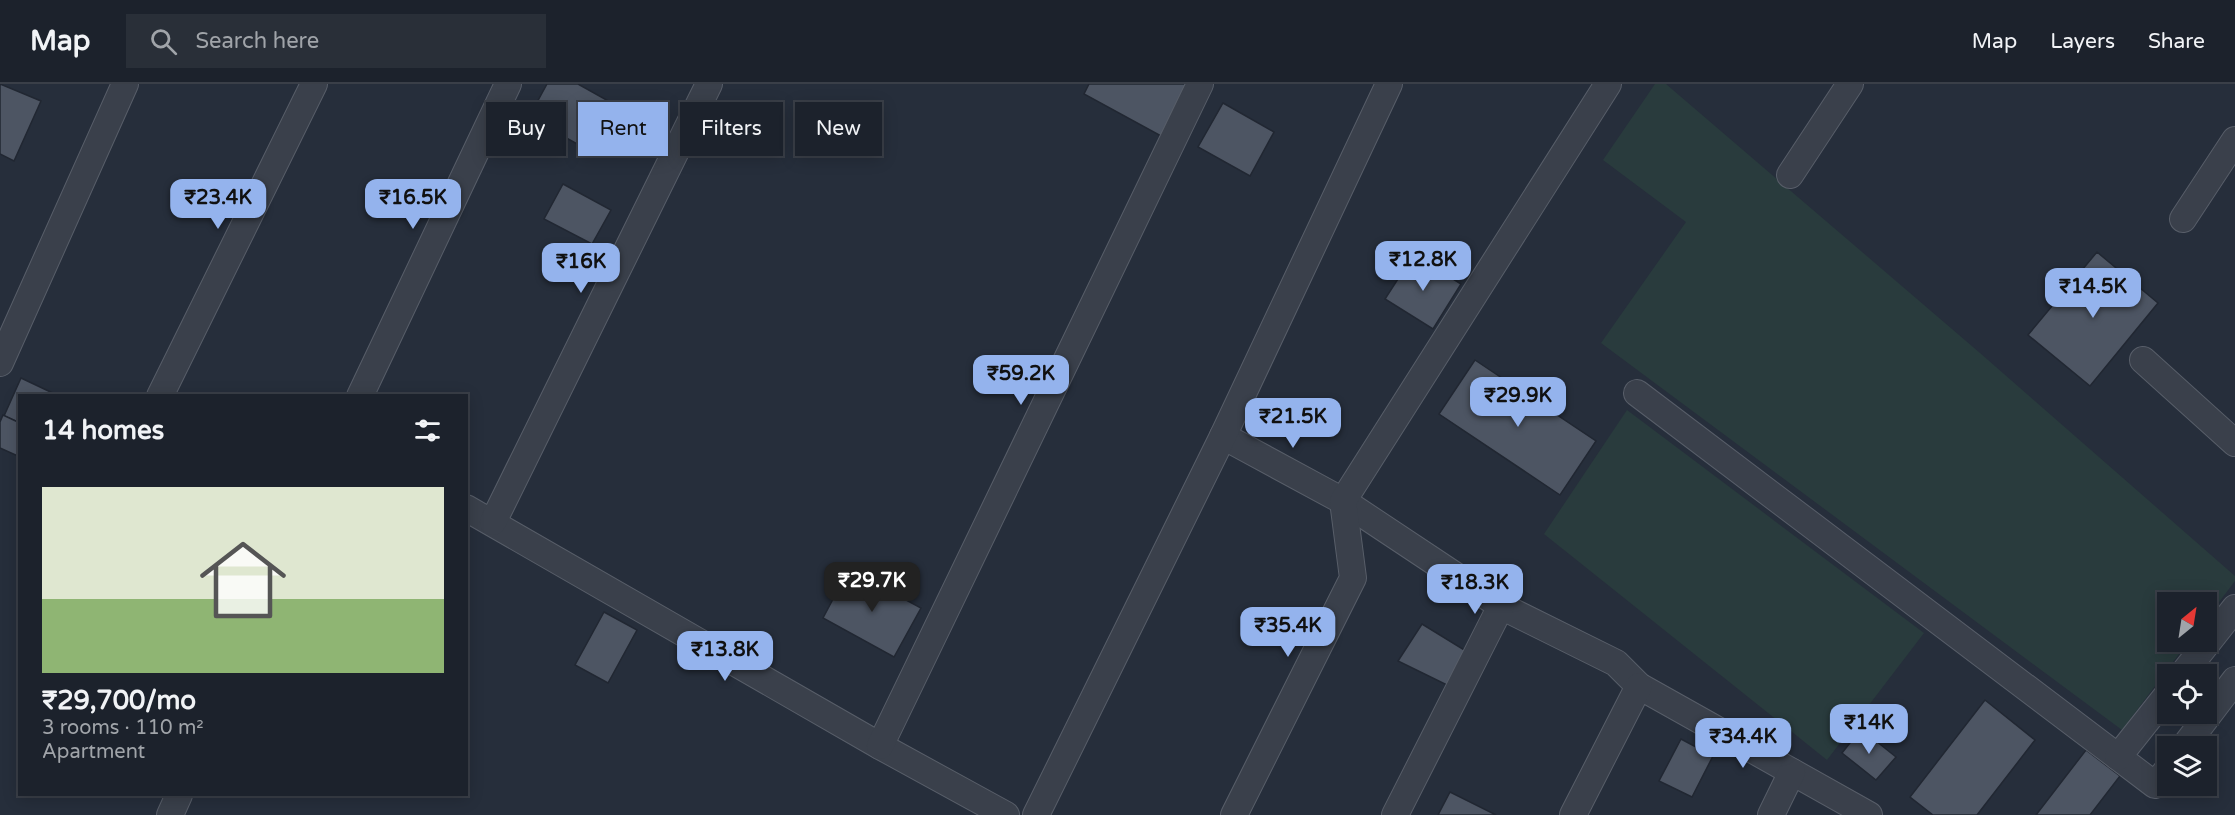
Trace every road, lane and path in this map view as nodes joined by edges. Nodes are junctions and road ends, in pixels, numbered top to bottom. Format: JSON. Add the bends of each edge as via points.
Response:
{"nodes":[{"id":1,"x":125,"y":84,"type":"edge"},
{"id":2,"x":315,"y":84,"type":"edge"},
{"id":3,"x":508,"y":84,"type":"edge"},
{"id":4,"x":709,"y":84,"type":"edge"},
{"id":5,"x":1200,"y":84,"type":"edge"},
{"id":6,"x":1389,"y":84,"type":"edge"},
{"id":7,"x":1608,"y":84,"type":"edge"},
{"id":8,"x":1850,"y":84,"type":"edge"},
{"id":9,"x":2235,"y":140,"type":"edge"},
{"id":10,"x":1790,"y":175,"type":"dead end"},
{"id":11,"x":2183,"y":219,"type":"dead end"},
{"id":12,"x":2144,"y":360,"type":"dead end"},
{"id":13,"x":0,"y":363,"type":"edge"},
{"id":14,"x":1637,"y":393,"type":"dead end"},
{"id":15,"x":161,"y":394,"type":"edge"},
{"id":16,"x":361,"y":394,"type":"edge"},
{"id":17,"x":1223,"y":436,"type":"junction"},
{"id":18,"x":2235,"y":443,"type":"edge"},
{"id":19,"x":1343,"y":501,"type":"junction"},
{"id":20,"x":468,"y":509,"type":"edge"},
{"id":21,"x":493,"y":522,"type":"junction"},
{"id":22,"x":1501,"y":606,"type":"junction"},
{"id":23,"x":2235,"y":608,"type":"edge"},
{"id":24,"x":2191,"y":664,"type":"edge"},
{"id":25,"x":2235,"y":680,"type":"edge"},
{"id":26,"x":1639,"y":686,"type":"junction"},
{"id":27,"x":2157,"y":708,"type":"edge"},
{"id":28,"x":2192,"y":736,"type":"edge"},
{"id":29,"x":880,"y":746,"type":"junction"},
{"id":30,"x":2118,"y":757,"type":"junction"},
{"id":31,"x":1792,"y":772,"type":"junction"},
{"id":32,"x":2157,"y":783,"type":"edge"},
{"id":33,"x":179,"y":796,"type":"edge"},
{"id":34,"x":170,"y":815,"type":"edge"},
{"id":35,"x":1006,"y":815,"type":"edge"},
{"id":36,"x":1036,"y":815,"type":"edge"},
{"id":37,"x":1234,"y":815,"type":"edge"},
{"id":38,"x":1395,"y":815,"type":"edge"},
{"id":39,"x":1573,"y":815,"type":"edge"},
{"id":40,"x":1771,"y":815,"type":"edge"},
{"id":41,"x":1869,"y":815,"type":"edge"}],
"edges":[{"from":1,"to":13,"type":"street"},
{"from":2,"to":15,"type":"street"},
{"from":3,"to":16,"type":"street"},
{"from":4,"to":21,"type":"street"},
{"from":5,"to":29,"type":"street"},
{"from":6,"to":17,"type":"street"},
{"from":7,"to":19,"type":"street"},
{"from":8,"to":10,"type":"street"},
{"from":9,"to":11,"type":"street"},
{"from":12,"to":18,"type":"street"},
{"from":14,"to":30,"type":"street"},
{"from":17,"to":19,"type":"street"},
{"from":17,"to":36,"type":"street"},
{"from":19,"to":22,"type":"street"},
{"from":19,"to":37,"type":"street","via":[[1353,578]]},
{"from":20,"to":21,"type":"street"},
{"from":21,"to":29,"type":"street"},
{"from":22,"to":26,"type":"street","via":[[1616,663]]},
{"from":22,"to":38,"type":"street"},
{"from":23,"to":24,"type":"street"},
{"from":25,"to":28,"type":"street"},
{"from":26,"to":31,"type":"street"},
{"from":26,"to":39,"type":"street"},
{"from":27,"to":30,"type":"street"},
{"from":29,"to":35,"type":"street"},
{"from":30,"to":32,"type":"street","via":[[2155,785]]},
{"from":31,"to":40,"type":"street"},
{"from":31,"to":41,"type":"street"},
{"from":33,"to":34,"type":"street"}]}
